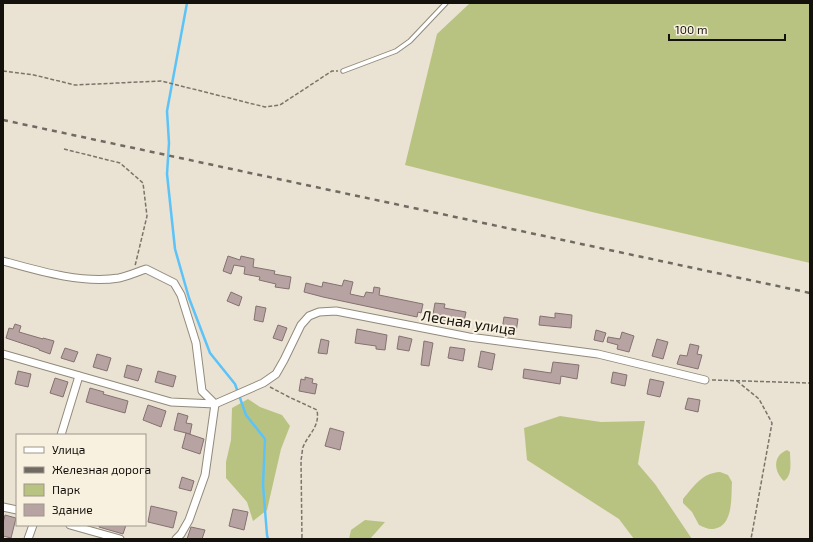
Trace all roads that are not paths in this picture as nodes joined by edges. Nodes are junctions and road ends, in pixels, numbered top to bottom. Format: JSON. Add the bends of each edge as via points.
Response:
{"nodes":[{"id":1,"x":446,"y":3,"type":"edge"},
{"id":2,"x":344,"y":70,"type":"road end"},
{"id":3,"x":3,"y":261,"type":"edge"},
{"id":4,"x":3,"y":354,"type":"edge"},
{"id":5,"x":79,"y":376,"type":"junction"},
{"id":6,"x":705,"y":380,"type":"road end"},
{"id":7,"x":218,"y":403,"type":"junction"},
{"id":8,"x":61,"y":434,"type":"edge"},
{"id":9,"x":3,"y":507,"type":"edge"},
{"id":10,"x":16,"y":510,"type":"edge"},
{"id":11,"x":32,"y":526,"type":"edge"},
{"id":12,"x":74,"y":526,"type":"edge"},
{"id":13,"x":28,"y":539,"type":"edge"},
{"id":14,"x":120,"y":539,"type":"edge"},
{"id":15,"x":176,"y":539,"type":"edge"}],
"edges":[{"from":1,"to":2,"type":"lane","via":[[410,41],[396,51]]},
{"from":3,"to":7,"type":"street","via":[[42,272],[85,279],[119,278],[146,269],[174,283],[196,343],[202,391]]},
{"from":4,"to":5,"type":"street"},
{"from":5,"to":7,"type":"street","via":[[171,402]]},
{"from":5,"to":8,"type":"street"},
{"from":6,"to":7,"type":"street","name":"Лесная улица","via":[[598,354],[469,338],[336,311],[319,312],[309,316],[301,325],[276,374],[263,383]]},
{"from":7,"to":15,"type":"street","via":[[205,475],[189,520]]},
{"from":9,"to":10,"type":"street"},
{"from":11,"to":13,"type":"street"},
{"from":12,"to":14,"type":"street"}]}
